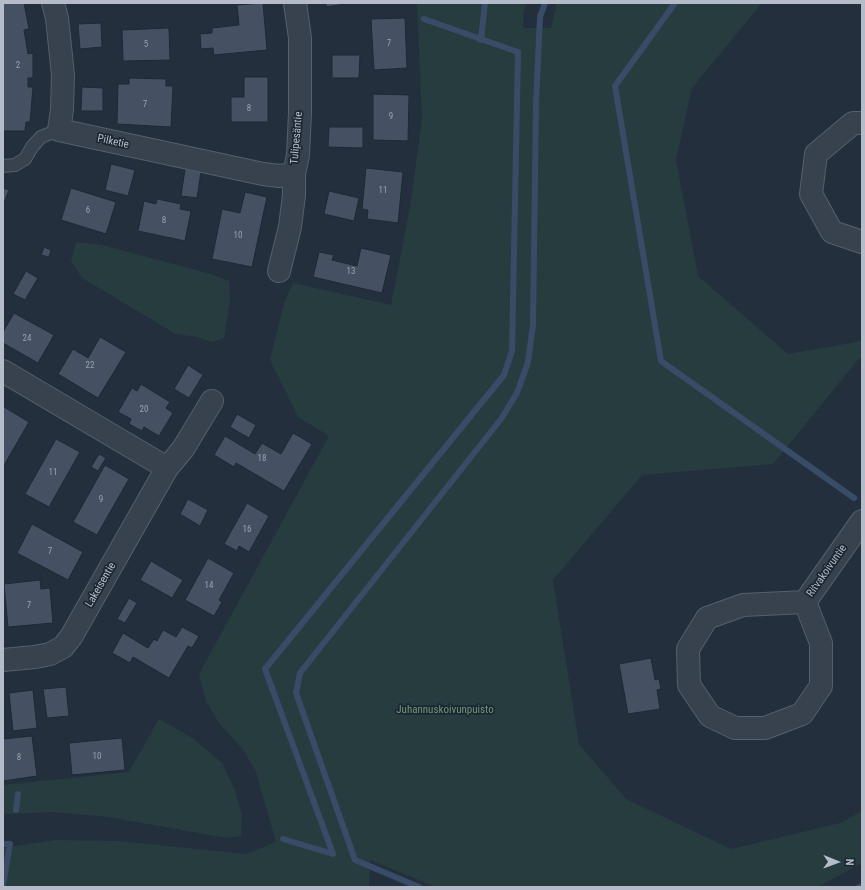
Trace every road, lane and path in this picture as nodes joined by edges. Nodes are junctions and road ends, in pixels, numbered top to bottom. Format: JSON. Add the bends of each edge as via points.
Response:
{"nodes":[{"id":1,"x":53,"y":3,"type":"edge"},
{"id":2,"x":295,"y":3,"type":"edge"},
{"id":3,"x":862,"y":123,"type":"edge"},
{"id":4,"x":59,"y":130,"type":"junction"},
{"id":5,"x":3,"y":166,"type":"edge"},
{"id":6,"x":294,"y":174,"type":"junction"},
{"id":7,"x":862,"y":242,"type":"edge"},
{"id":8,"x":279,"y":271,"type":"dead end"},
{"id":9,"x":3,"y":371,"type":"edge"},
{"id":10,"x":212,"y":401,"type":"dead end"},
{"id":11,"x":167,"y":468,"type":"junction"},
{"id":12,"x":862,"y":521,"type":"edge"},
{"id":13,"x":806,"y":602,"type":"junction"},
{"id":14,"x":3,"y":660,"type":"edge"}],
"edges":[{"from":1,"to":4,"type":"street","via":[[63,75]]},
{"from":2,"to":6,"type":"street","name":"Tulipesäntie","via":[[300,38],[300,113],[298,155]]},
{"from":3,"to":7,"type":"street","via":[[853,123],[816,154],[811,194],[832,232]]},
{"from":4,"to":5,"type":"lane","via":[[41,137],[25,159],[15,165]]},
{"from":4,"to":6,"type":"street","name":"Pilketie","via":[[263,174]]},
{"from":6,"to":8,"type":"street","name":"Tulipesäntie","via":[[290,226]]},
{"from":9,"to":11,"type":"street"},
{"from":10,"to":11,"type":"street","name":"Lakeisentie","via":[[183,449]]},
{"from":11,"to":14,"type":"street","name":"Lakeisentie","via":[[63,648],[35,657]]},
{"from":12,"to":13,"type":"street","name":"Ritvakoivuntie"},
{"from":13,"to":13,"type":"street","name":"Ritvakoivuntie","via":[[743,604],[707,618],[688,649],[689,684],[710,716],[735,728],[765,728],[802,714],[820,686],[821,643]]}]}
